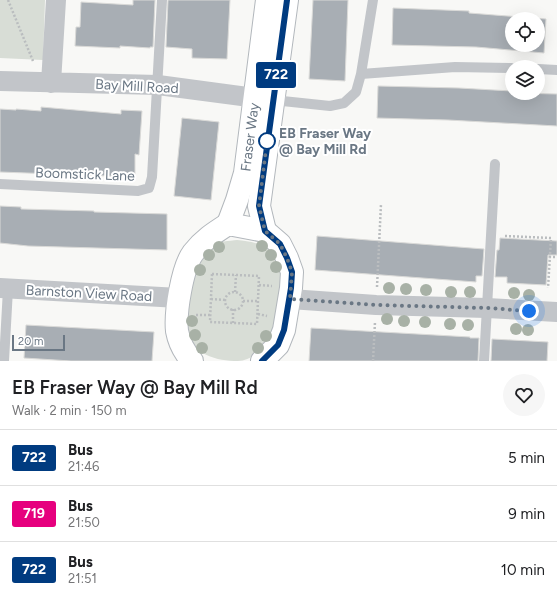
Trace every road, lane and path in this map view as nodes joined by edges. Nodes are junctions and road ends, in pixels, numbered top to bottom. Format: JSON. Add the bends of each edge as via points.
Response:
{"nodes":[{"id":1,"x":8,"y":0,"type":"edge"},
{"id":2,"x":56,"y":0,"type":"edge"},
{"id":3,"x":162,"y":0,"type":"edge"},
{"id":4,"x":267,"y":0,"type":"edge"},
{"id":5,"x":287,"y":0,"type":"edge"},
{"id":6,"x":373,"y":0,"type":"edge"},
{"id":7,"x":505,"y":68,"type":"edge"},
{"id":8,"x":545,"y":69,"type":"edge"},
{"id":9,"x":557,"y":70,"type":"edge"},
{"id":10,"x":361,"y":74,"type":"junction"},
{"id":11,"x":0,"y":81,"type":"edge"},
{"id":12,"x":47,"y":83,"type":"junction"},
{"id":13,"x":158,"y":85,"type":"junction"},
{"id":14,"x":264,"y":98,"type":"junction"},
{"id":15,"x":494,"y":164,"type":"dead end"},
{"id":16,"x":0,"y":184,"type":"edge"},
{"id":17,"x":381,"y":204,"type":"dead end"},
{"id":18,"x":228,"y":224,"type":"junction"},
{"id":19,"x":265,"y":231,"type":"junction"},
{"id":20,"x":505,"y":236,"type":"dead end"},
{"id":21,"x":549,"y":256,"type":"junction"},
{"id":22,"x":557,"y":257,"type":"edge"},
{"id":23,"x":236,"y":275,"type":"junction"},
{"id":24,"x":4,"y":288,"type":"edge"},
{"id":25,"x":548,"y":288,"type":"dead end"},
{"id":26,"x":235,"y":292,"type":"junction"},
{"id":27,"x":179,"y":298,"type":"junction"},
{"id":28,"x":211,"y":299,"type":"junction"},
{"id":29,"x":290,"y":299,"type":"junction"},
{"id":30,"x":226,"y":300,"type":"junction"},
{"id":31,"x":243,"y":301,"type":"junction"},
{"id":32,"x":258,"y":301,"type":"junction"},
{"id":33,"x":376,"y":305,"type":"junction"},
{"id":34,"x":487,"y":308,"type":"junction"},
{"id":35,"x":233,"y":309,"type":"junction"},
{"id":36,"x":557,"y":312,"type":"edge"},
{"id":37,"x":233,"y":323,"type":"junction"},
{"id":38,"x":4,"y":361,"type":"edge"},
{"id":39,"x":192,"y":361,"type":"edge"},
{"id":40,"x":262,"y":361,"type":"edge"},
{"id":41,"x":373,"y":361,"type":"edge"},
{"id":42,"x":484,"y":361,"type":"edge"}],
"edges":[{"from":1,"to":12,"type":"path"},
{"from":2,"to":12,"type":"street"},
{"from":3,"to":13,"type":"lane","name":"Boomstick Lane"},
{"from":4,"to":14,"type":"street","name":"Fraser Way"},
{"from":5,"to":14,"type":"street","name":"Fraser Way"},
{"from":6,"to":10,"type":"lane"},
{"from":7,"to":10,"type":"lane","via":[[455,67]]},
{"from":8,"to":9,"type":"lane"},
{"from":10,"to":14,"type":"lane","via":[[356,92],[344,103],[330,106]]},
{"from":11,"to":12,"type":"street","name":"Bay Mill Road"},
{"from":12,"to":13,"type":"street","name":"Bay Mill Road"},
{"from":13,"to":14,"type":"street","name":"Bay Mill Road"},
{"from":13,"to":16,"type":"lane","name":"Boomstick Lane","via":[[152,177],[148,188],[138,191]]},
{"from":14,"to":18,"type":"street","name":"Fraser Way","via":[[237,200]]},
{"from":14,"to":19,"type":"street","name":"Fraser Way","via":[[259,206]]},
{"from":15,"to":34,"type":"lane"},
{"from":17,"to":33,"type":"path"},
{"from":18,"to":19,"type":"street"},
{"from":18,"to":27,"type":"street","via":[[205,239],[192,255],[182,281]]},
{"from":19,"to":29,"type":"street","via":[[280,244],[287,258],[292,272]]},
{"from":20,"to":21,"type":"path","via":[[551,238]]},
{"from":21,"to":22,"type":"path"},
{"from":21,"to":25,"type":"path"},
{"from":23,"to":26,"type":"path"},
{"from":23,"to":28,"type":"path","via":[[212,274]]},
{"from":23,"to":32,"type":"path","via":[[259,276]]},
{"from":24,"to":27,"type":"street","name":"Barnston View Road"},
{"from":24,"to":38,"type":"lane"},
{"from":26,"to":30,"type":"path","via":[[229,294]]},
{"from":26,"to":31,"type":"path"},
{"from":27,"to":39,"type":"street","via":[[177,330],[181,344]]},
{"from":28,"to":30,"type":"path"},
{"from":28,"to":37,"type":"path","via":[[210,322]]},
{"from":29,"to":33,"type":"street"},
{"from":29,"to":40,"type":"street","via":[[284,330],[278,345]]},
{"from":30,"to":35,"type":"path","via":[[228,306]]},
{"from":31,"to":32,"type":"path"},
{"from":31,"to":35,"type":"path","via":[[241,306]]},
{"from":32,"to":37,"type":"path","via":[[257,324]]},
{"from":33,"to":34,"type":"street"},
{"from":33,"to":41,"type":"path"},
{"from":34,"to":36,"type":"street"},
{"from":34,"to":42,"type":"lane"},
{"from":35,"to":37,"type":"path"}]}
